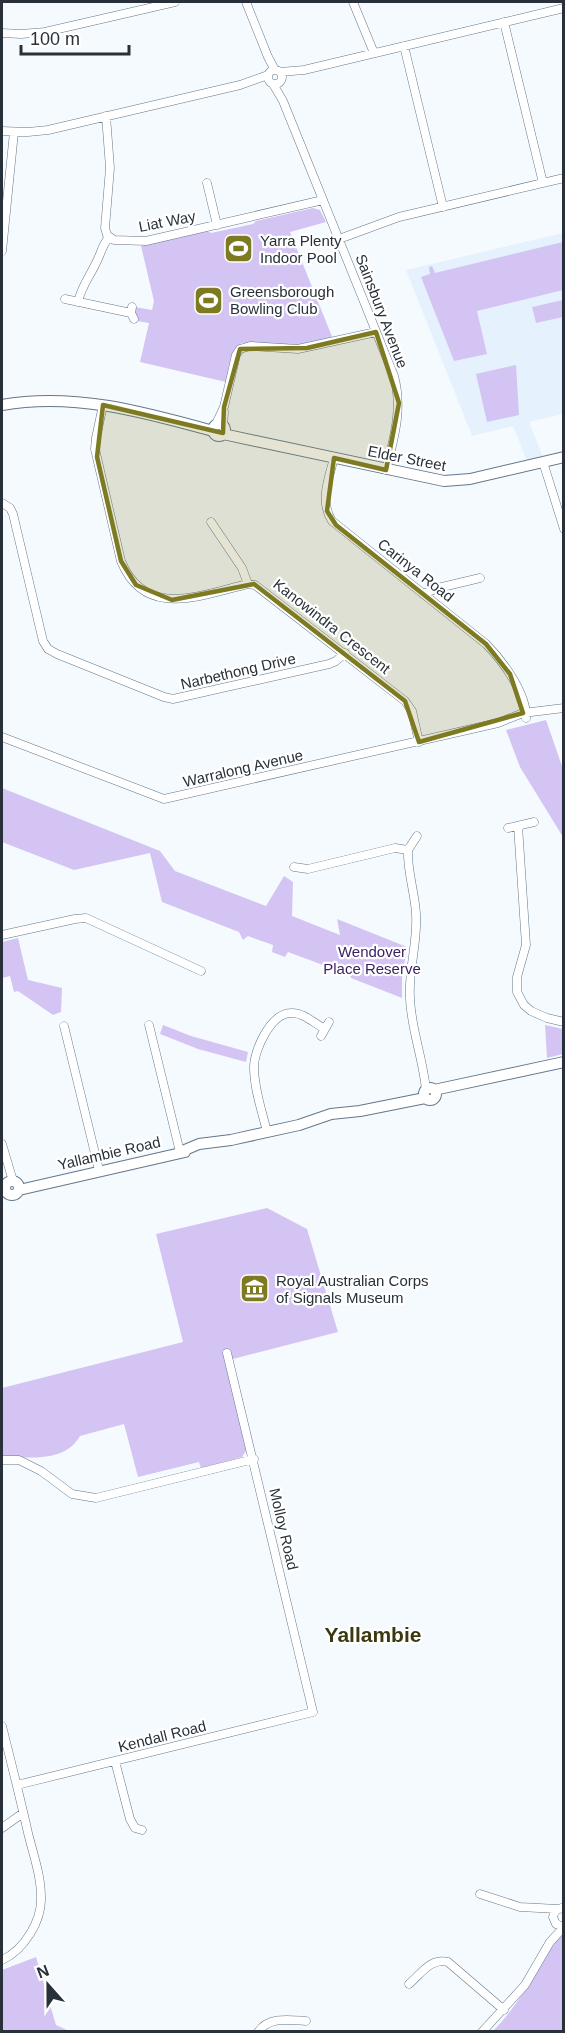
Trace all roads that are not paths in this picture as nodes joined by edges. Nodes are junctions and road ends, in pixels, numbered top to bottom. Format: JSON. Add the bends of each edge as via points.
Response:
{"nodes":[{"id":1,"x":175,"y":2,"type":"edge"},
{"id":2,"x":246,"y":2,"type":"edge"},
{"id":3,"x":353,"y":2,"type":"edge"},
{"id":4,"x":564,"y":8,"type":"edge"},
{"id":5,"x":504,"y":22,"type":"junction"},
{"id":6,"x":2,"y":33,"type":"edge"},
{"id":7,"x":404,"y":46,"type":"junction"},
{"id":8,"x":374,"y":53,"type":"junction"},
{"id":9,"x":275,"y":77,"type":"junction"},
{"id":10,"x":103,"y":117,"type":"junction"},
{"id":11,"x":2,"y":131,"type":"edge"},
{"id":12,"x":14,"y":132,"type":"junction"},
{"id":13,"x":564,"y":178,"type":"edge"},
{"id":14,"x":207,"y":183,"type":"dead end"},
{"id":15,"x":543,"y":183,"type":"junction"},
{"id":16,"x":323,"y":200,"type":"junction"},
{"id":17,"x":442,"y":207,"type":"junction"},
{"id":18,"x":217,"y":225,"type":"junction"},
{"id":19,"x":109,"y":237,"type":"junction"},
{"id":20,"x":339,"y":239,"type":"junction"},
{"id":21,"x":2,"y":251,"type":"edge"},
{"id":22,"x":65,"y":299,"type":"dead end"},
{"id":23,"x":78,"y":302,"type":"junction"},
{"id":24,"x":132,"y":313,"type":"dead end"},
{"id":25,"x":376,"y":332,"type":"junction"},
{"id":26,"x":2,"y":405,"type":"edge"},
{"id":27,"x":103,"y":405,"type":"junction"},
{"id":28,"x":219,"y":428,"type":"junction"},
{"id":29,"x":564,"y":457,"type":"edge"},
{"id":30,"x":334,"y":458,"type":"junction"},
{"id":31,"x":543,"y":462,"type":"junction"},
{"id":32,"x":386,"y":470,"type":"junction"},
{"id":33,"x":2,"y":503,"type":"edge"},
{"id":34,"x":211,"y":522,"type":"dead end"},
{"id":35,"x":564,"y":529,"type":"edge"},
{"id":36,"x":480,"y":578,"type":"dead end"},
{"id":37,"x":248,"y":584,"type":"junction"},
{"id":38,"x":423,"y":594,"type":"junction"},
{"id":39,"x":345,"y":653,"type":"junction"},
{"id":40,"x":560,"y":709,"type":"edge"},
{"id":41,"x":525,"y":714,"type":"junction"},
{"id":42,"x":2,"y":737,"type":"edge"},
{"id":43,"x":419,"y":741,"type":"junction"},
{"id":44,"x":534,"y":822,"type":"dead end"},
{"id":45,"x":518,"y":826,"type":"junction"},
{"id":46,"x":508,"y":828,"type":"dead end"},
{"id":47,"x":417,"y":836,"type":"dead end"},
{"id":48,"x":408,"y":850,"type":"junction"},
{"id":49,"x":294,"y":867,"type":"dead end"},
{"id":50,"x":2,"y":935,"type":"edge"},
{"id":51,"x":201,"y":971,"type":"dead end"},
{"id":52,"x":564,"y":1022,"type":"edge"},
{"id":53,"x":149,"y":1025,"type":"dead end"},
{"id":54,"x":64,"y":1026,"type":"dead end"},
{"id":55,"x":325,"y":1029,"type":"dead end"},
{"id":56,"x":564,"y":1062,"type":"edge"},
{"id":57,"x":564,"y":1068,"type":"edge"},
{"id":58,"x":430,"y":1092,"type":"junction"},
{"id":59,"x":267,"y":1132,"type":"junction"},
{"id":60,"x":2,"y":1144,"type":"edge"},
{"id":61,"x":180,"y":1152,"type":"junction"},
{"id":62,"x":99,"y":1170,"type":"junction"},
{"id":63,"x":9,"y":1187,"type":"edge"},
{"id":64,"x":227,"y":1353,"type":"dead end"},
{"id":65,"x":254,"y":1459,"type":"junction"},
{"id":66,"x":2,"y":1460,"type":"edge"},
{"id":67,"x":313,"y":1712,"type":"joint"},
{"id":68,"x":2,"y":1726,"type":"edge"},
{"id":69,"x":115,"y":1761,"type":"junction"},
{"id":70,"x":17,"y":1785,"type":"junction"},
{"id":71,"x":23,"y":1813,"type":"junction"},
{"id":72,"x":2,"y":1828,"type":"edge"},
{"id":73,"x":142,"y":1830,"type":"dead end"},
{"id":74,"x":480,"y":1894,"type":"dead end"},
{"id":75,"x":562,"y":1907,"type":"edge"},
{"id":76,"x":532,"y":1908,"type":"junction"},
{"id":77,"x":554,"y":1919,"type":"junction"},
{"id":78,"x":563,"y":1928,"type":"edge"},
{"id":79,"x":550,"y":1942,"type":"junction"},
{"id":80,"x":2,"y":1960,"type":"edge"},
{"id":81,"x":409,"y":1984,"type":"dead end"},
{"id":82,"x":504,"y":2010,"type":"junction"},
{"id":83,"x":306,"y":2021,"type":"dead end"},
{"id":84,"x":258,"y":2031,"type":"edge"},
{"id":85,"x":483,"y":2031,"type":"edge"}],
"edges":[{"from":1,"to":6,"type":"street","via":[[45,32]]},
{"from":2,"to":9,"type":"street","name":"Sainsbury Avenue"},
{"from":3,"to":8,"type":"street"},
{"from":4,"to":5,"type":"street"},
{"from":5,"to":7,"type":"street"},
{"from":5,"to":15,"type":"street"},
{"from":7,"to":8,"type":"street"},
{"from":7,"to":17,"type":"street"},
{"from":8,"to":9,"type":"street"},
{"from":9,"to":10,"type":"street"},
{"from":9,"to":16,"type":"street","name":"Sainsbury Avenue"},
{"from":10,"to":12,"type":"street","via":[[48,130]]},
{"from":10,"to":19,"type":"street","via":[[109,144],[105,225]]},
{"from":11,"to":12,"type":"street"},
{"from":12,"to":21,"type":"street"},
{"from":13,"to":15,"type":"street"},
{"from":14,"to":18,"type":"street"},
{"from":15,"to":17,"type":"street"},
{"from":16,"to":18,"type":"street","name":"Liat Way"},
{"from":16,"to":20,"type":"street","name":"Sainsbury Avenue"},
{"from":17,"to":20,"type":"street","via":[[390,220]]},
{"from":18,"to":19,"type":"street","name":"Liat Way","via":[[146,241]]},
{"from":19,"to":23,"type":"street","via":[[83,284]]},
{"from":20,"to":25,"type":"street","name":"Sainsbury Avenue"},
{"from":22,"to":23,"type":"street"},
{"from":23,"to":24,"type":"street"},
{"from":25,"to":28,"type":"street","via":[[298,350],[243,347],[235,358]]},
{"from":25,"to":32,"type":"street","name":"Sainsbury Avenue","via":[[394,376],[399,403]]},
{"from":26,"to":27,"type":"street","name":"Elder Street","via":[[34,400]]},
{"from":27,"to":28,"type":"street","name":"Elder Street"},
{"from":27,"to":37,"type":"street","via":[[95,449],[120,555],[130,579],[148,594],[172,600]]},
{"from":28,"to":30,"type":"street","name":"Elder Street"},
{"from":29,"to":31,"type":"street","name":"Elder Street"},
{"from":30,"to":32,"type":"street","name":"Elder Street"},
{"from":30,"to":38,"type":"street","name":"Carinya Road","via":[[325,500],[332,521]]},
{"from":31,"to":32,"type":"street","name":"Elder Street","via":[[457,481],[437,481]]},
{"from":31,"to":35,"type":"street"},
{"from":33,"to":39,"type":"street","name":"Narbethong Drive","via":[[13,514],[43,641],[57,654],[173,699],[329,664]]},
{"from":34,"to":37,"type":"street","via":[[245,572]]},
{"from":36,"to":38,"type":"street"},
{"from":37,"to":39,"type":"street","name":"Kanowindra Crescent","via":[[259,587]]},
{"from":38,"to":41,"type":"street","name":"Carinya Road","via":[[493,651],[507,668]]},
{"from":39,"to":43,"type":"street","name":"Kanowindra Crescent","via":[[408,705]]},
{"from":40,"to":41,"type":"street","name":"Warralong Avenue","via":[[544,715]]},
{"from":41,"to":43,"type":"street","name":"Warralong Avenue"},
{"from":42,"to":43,"type":"street","name":"Warralong Avenue","via":[[164,799]]},
{"from":44,"to":45,"type":"street"},
{"from":45,"to":46,"type":"street"},
{"from":45,"to":52,"type":"street","via":[[526,945],[517,992],[531,1011]]},
{"from":47,"to":48,"type":"street"},
{"from":48,"to":49,"type":"street","via":[[395,848],[315,867]]},
{"from":48,"to":58,"type":"street","via":[[416,921],[410,998]]},
{"from":50,"to":51,"type":"street","via":[[86,918]]},
{"from":53,"to":61,"type":"street"},
{"from":54,"to":62,"type":"street"},
{"from":55,"to":59,"type":"street","via":[[301,1015],[289,1013],[275,1022],[260,1043],[254,1073]]},
{"from":56,"to":58,"type":"street","name":"Yallambie Road"},
{"from":57,"to":58,"type":"street","name":"Yallambie Road"},
{"from":58,"to":59,"type":"street","name":"Yallambie Road","via":[[321,1123]]},
{"from":59,"to":61,"type":"street","name":"Yallambie Road","via":[[213,1148]]},
{"from":60,"to":63,"type":"street"},
{"from":61,"to":62,"type":"street","name":"Yallambie Road"},
{"from":62,"to":63,"type":"street","name":"Yallambie Road"},
{"from":64,"to":65,"type":"street","name":"Molloy Road"},
{"from":65,"to":66,"type":"street","via":[[96,1498],[72,1494],[19,1460]]},
{"from":65,"to":67,"type":"street","name":"Molloy Road"},
{"from":67,"to":69,"type":"street","name":"Kendall Road"},
{"from":68,"to":70,"type":"street"},
{"from":69,"to":70,"type":"street","name":"Kendall Road"},
{"from":69,"to":73,"type":"street","via":[[130,1819],[135,1828]]},
{"from":70,"to":71,"type":"street"},
{"from":71,"to":72,"type":"street"},
{"from":71,"to":80,"type":"street","via":[[42,1898],[25,1942]]},
{"from":74,"to":76,"type":"street"},
{"from":75,"to":76,"type":"street"},
{"from":75,"to":77,"type":"street"},
{"from":76,"to":77,"type":"street"},
{"from":77,"to":78,"type":"street"},
{"from":77,"to":79,"type":"street"},
{"from":78,"to":79,"type":"street"},
{"from":79,"to":82,"type":"street","via":[[525,1985]]},
{"from":81,"to":82,"type":"street","via":[[428,1966],[448,1962]]},
{"from":82,"to":85,"type":"street"},
{"from":83,"to":84,"type":"street","via":[[275,2021]]}]}
